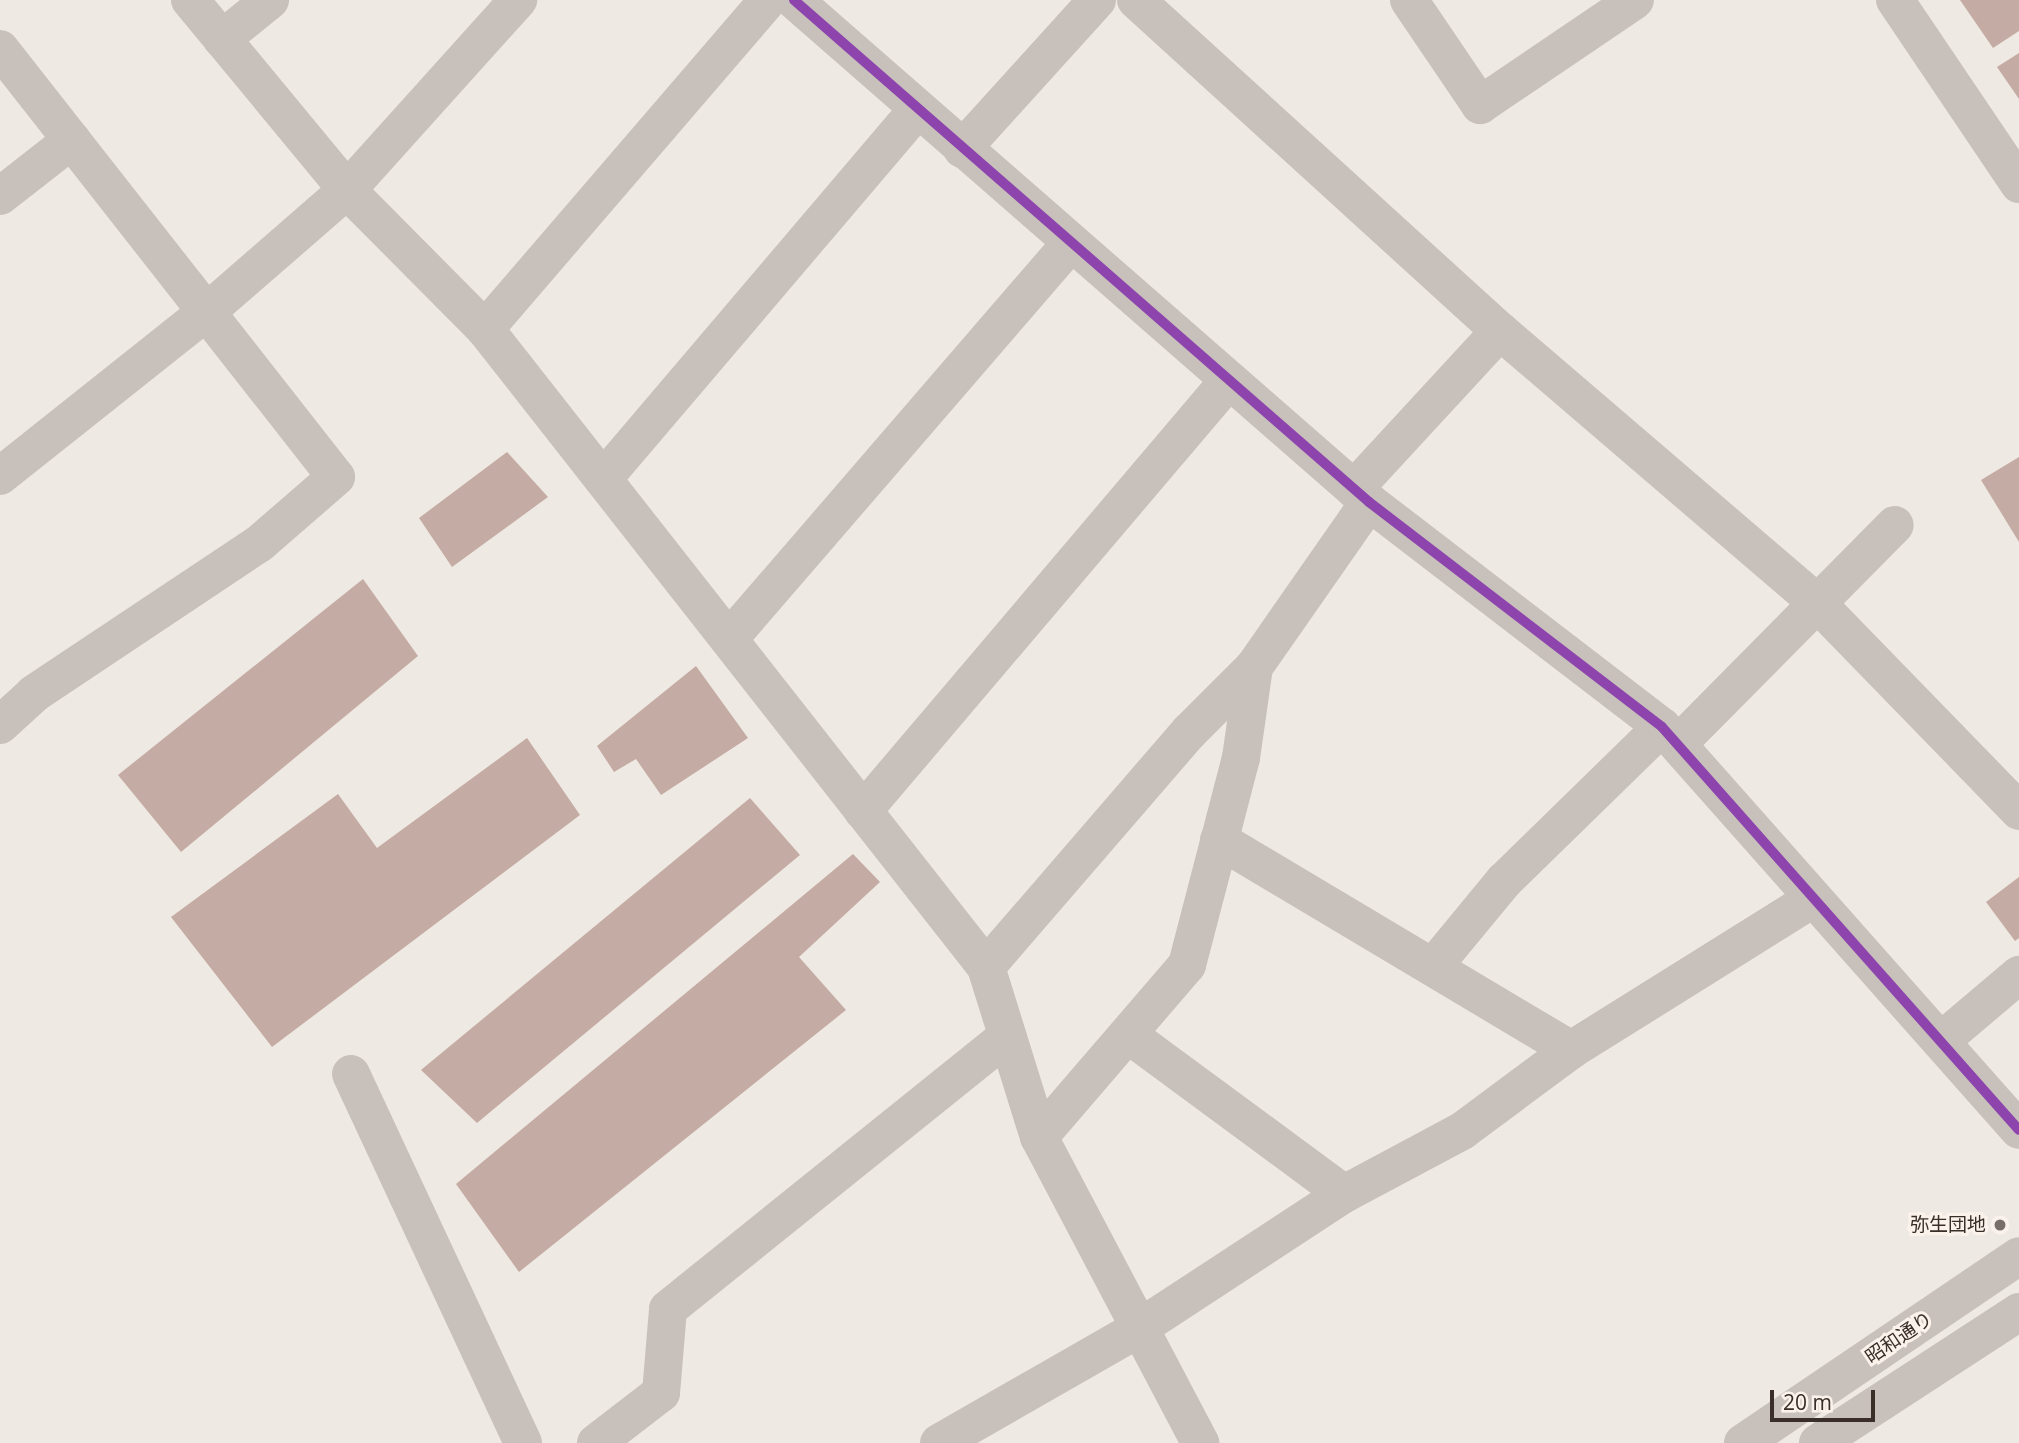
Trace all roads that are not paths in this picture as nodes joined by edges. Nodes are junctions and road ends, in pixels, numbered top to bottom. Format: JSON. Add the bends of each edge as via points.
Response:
{"nodes":[{"id":1,"x":190,"y":0,"type":"edge"},
{"id":2,"x":270,"y":0,"type":"edge"},
{"id":3,"x":518,"y":0,"type":"edge"},
{"id":4,"x":768,"y":0,"type":"edge"},
{"id":5,"x":794,"y":0,"type":"edge"},
{"id":6,"x":1097,"y":0,"type":"edge"},
{"id":7,"x":1136,"y":0,"type":"edge"},
{"id":8,"x":1409,"y":0,"type":"edge"},
{"id":9,"x":1895,"y":0,"type":"edge"},
{"id":10,"x":1633,"y":1,"type":"edge"},
{"id":11,"x":222,"y":39,"type":"junction"},
{"id":12,"x":0,"y":49,"type":"edge"},
{"id":13,"x":917,"y":110,"type":"junction"},
{"id":14,"x":72,"y":140,"type":"junction"},
{"id":15,"x":962,"y":149,"type":"junction"},
{"id":16,"x":2019,"y":184,"type":"edge"},
{"id":17,"x":347,"y":190,"type":"junction"},
{"id":18,"x":0,"y":197,"type":"edge"},
{"id":19,"x":1070,"y":244,"type":"junction"},
{"id":20,"x":209,"y":310,"type":"junction"},
{"id":21,"x":485,"y":329,"type":"junction"},
{"id":22,"x":1500,"y":331,"type":"junction"},
{"id":23,"x":1229,"y":380,"type":"junction"},
{"id":24,"x":0,"y":476,"type":"edge"},
{"id":25,"x":603,"y":479,"type":"junction"},
{"id":26,"x":1361,"y":496,"type":"junction"},
{"id":27,"x":1895,"y":524,"type":"dead end"},
{"id":28,"x":1817,"y":603,"type":"junction"},
{"id":29,"x":729,"y":639,"type":"junction"},
{"id":30,"x":1254,"y":667,"type":"junction"},
{"id":31,"x":0,"y":725,"type":"edge"},
{"id":32,"x":1670,"y":735,"type":"junction"},
{"id":33,"x":863,"y":811,"type":"junction"},
{"id":34,"x":2019,"y":811,"type":"edge"},
{"id":35,"x":1219,"y":841,"type":"junction"},
{"id":36,"x":1813,"y":899,"type":"junction"},
{"id":37,"x":986,"y":967,"type":"junction"},
{"id":38,"x":1433,"y":967,"type":"junction"},
{"id":39,"x":2019,"y":975,"type":"edge"},
{"id":40,"x":1130,"y":1036,"type":"junction"},
{"id":41,"x":1006,"y":1037,"type":"junction"},
{"id":42,"x":1942,"y":1040,"type":"junction"},
{"id":43,"x":1570,"y":1050,"type":"junction"},
{"id":44,"x":351,"y":1074,"type":"dead end"},
{"id":45,"x":2019,"y":1130,"type":"edge"},
{"id":46,"x":1039,"y":1137,"type":"junction"},
{"id":47,"x":1344,"y":1194,"type":"junction"},
{"id":48,"x":2019,"y":1256,"type":"edge"},
{"id":49,"x":2019,"y":1312,"type":"edge"},
{"id":50,"x":1136,"y":1330,"type":"junction"},
{"id":51,"x":523,"y":1443,"type":"edge"},
{"id":52,"x":596,"y":1443,"type":"edge"},
{"id":53,"x":939,"y":1443,"type":"edge"},
{"id":54,"x":1200,"y":1443,"type":"edge"},
{"id":55,"x":1743,"y":1443,"type":"edge"},
{"id":56,"x":1818,"y":1443,"type":"edge"}],
"edges":[{"from":1,"to":11,"type":"street"},
{"from":2,"to":11,"type":"street"},
{"from":3,"to":17,"type":"street"},
{"from":4,"to":21,"type":"street"},
{"from":5,"to":13,"type":"street"},
{"from":6,"to":15,"type":"street"},
{"from":7,"to":22,"type":"street"},
{"from":8,"to":10,"type":"street","via":[[1480,105]]},
{"from":9,"to":16,"type":"street"},
{"from":11,"to":17,"type":"street"},
{"from":12,"to":14,"type":"street"},
{"from":13,"to":15,"type":"street"},
{"from":13,"to":25,"type":"street"},
{"from":14,"to":18,"type":"street"},
{"from":14,"to":20,"type":"street"},
{"from":15,"to":19,"type":"street"},
{"from":17,"to":20,"type":"street"},
{"from":17,"to":21,"type":"street"},
{"from":19,"to":23,"type":"street"},
{"from":19,"to":29,"type":"street"},
{"from":20,"to":24,"type":"street"},
{"from":20,"to":31,"type":"street","via":[[336,477],[260,543],[34,694]]},
{"from":21,"to":25,"type":"street"},
{"from":22,"to":26,"type":"street"},
{"from":22,"to":28,"type":"street"},
{"from":23,"to":26,"type":"street"},
{"from":23,"to":33,"type":"street"},
{"from":25,"to":29,"type":"street"},
{"from":26,"to":30,"type":"street"},
{"from":26,"to":32,"type":"street"},
{"from":27,"to":28,"type":"street"},
{"from":28,"to":32,"type":"street"},
{"from":28,"to":34,"type":"street"},
{"from":29,"to":33,"type":"street"},
{"from":30,"to":35,"type":"street","via":[[1241,758]]},
{"from":30,"to":37,"type":"street","via":[[1189,732]]},
{"from":32,"to":36,"type":"street"},
{"from":32,"to":38,"type":"street","via":[[1504,881]]},
{"from":33,"to":37,"type":"street"},
{"from":35,"to":38,"type":"street"},
{"from":35,"to":40,"type":"street","via":[[1187,965]]},
{"from":36,"to":42,"type":"street"},
{"from":36,"to":43,"type":"street"},
{"from":37,"to":41,"type":"street"},
{"from":38,"to":43,"type":"street"},
{"from":39,"to":42,"type":"street"},
{"from":40,"to":46,"type":"street"},
{"from":40,"to":47,"type":"street"},
{"from":41,"to":46,"type":"street"},
{"from":41,"to":52,"type":"street","via":[[668,1309],[661,1393]]},
{"from":42,"to":45,"type":"street"},
{"from":43,"to":47,"type":"street","via":[[1462,1130]]},
{"from":44,"to":51,"type":"street"},
{"from":46,"to":50,"type":"street"},
{"from":47,"to":50,"type":"street"},
{"from":48,"to":55,"type":"street","name":"昭和通り"},
{"from":49,"to":56,"type":"street"},
{"from":50,"to":53,"type":"street"},
{"from":50,"to":54,"type":"street"}]}
